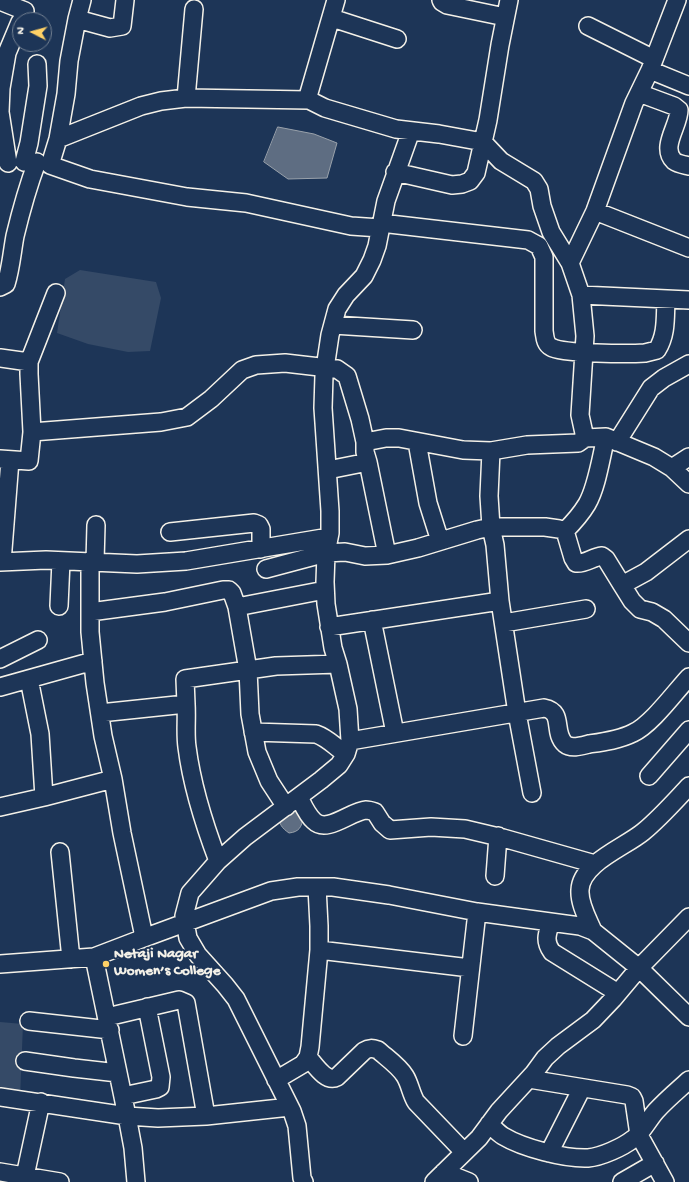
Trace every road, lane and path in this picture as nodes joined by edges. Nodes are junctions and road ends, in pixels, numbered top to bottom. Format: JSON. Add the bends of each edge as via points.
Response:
{"nodes":[{"id":1,"x":0,"y":0,"type":"edge"},
{"id":2,"x":82,"y":0,"type":"edge"},
{"id":3,"x":125,"y":0,"type":"edge"},
{"id":4,"x":336,"y":0,"type":"edge"},
{"id":5,"x":441,"y":0,"type":"edge"},
{"id":6,"x":509,"y":0,"type":"edge"},
{"id":7,"x":677,"y":0,"type":"edge"},
{"id":8,"x":194,"y":9,"type":"dead end"},
{"id":9,"x":22,"y":12,"type":"edge"},
{"id":10,"x":505,"y":17,"type":"junction"},
{"id":11,"x":332,"y":18,"type":"junction"},
{"id":12,"x":77,"y":19,"type":"junction"},
{"id":13,"x":588,"y":26,"type":"dead end"},
{"id":14,"x":397,"y":39,"type":"dead end"},
{"id":15,"x":12,"y":41,"type":"edge"},
{"id":16,"x":37,"y":64,"type":"dead end"},
{"id":17,"x":652,"y":64,"type":"junction"},
{"id":18,"x":689,"y":86,"type":"edge"},
{"id":19,"x":639,"y":93,"type":"junction"},
{"id":20,"x":186,"y":98,"type":"junction"},
{"id":21,"x":309,"y":100,"type":"junction"},
{"id":22,"x":411,"y":130,"type":"junction"},
{"id":23,"x":58,"y":140,"type":"junction"},
{"id":24,"x":484,"y":142,"type":"junction"},
{"id":25,"x":24,"y":163,"type":"edge"},
{"id":26,"x":689,"y":166,"type":"edge"},
{"id":27,"x":395,"y":172,"type":"junction"},
{"id":28,"x":595,"y":212,"type":"junction"},
{"id":29,"x":380,"y":226,"type":"junction"},
{"id":30,"x":689,"y":248,"type":"edge"},
{"id":31,"x":570,"y":262,"type":"junction"},
{"id":32,"x":0,"y":287,"type":"edge"},
{"id":33,"x":56,"y":293,"type":"dead end"},
{"id":34,"x":581,"y":295,"type":"junction"},
{"id":35,"x":666,"y":299,"type":"junction"},
{"id":36,"x":689,"y":300,"type":"edge"},
{"id":37,"x":333,"y":325,"type":"junction"},
{"id":38,"x":413,"y":330,"type":"dead end"},
{"id":39,"x":585,"y":352,"type":"junction"},
{"id":40,"x":0,"y":358,"type":"edge"},
{"id":41,"x":30,"y":362,"type":"junction"},
{"id":42,"x":689,"y":364,"type":"edge"},
{"id":43,"x":324,"y":368,"type":"junction"},
{"id":44,"x":32,"y":432,"type":"junction"},
{"id":45,"x":585,"y":438,"type":"junction"},
{"id":46,"x":611,"y":439,"type":"junction"},
{"id":47,"x":365,"y":442,"type":"junction"},
{"id":48,"x":417,"y":442,"type":"junction"},
{"id":49,"x":491,"y":451,"type":"junction"},
{"id":50,"x":689,"y":457,"type":"edge"},
{"id":51,"x":5,"y":460,"type":"edge"},
{"id":52,"x":368,"y":462,"type":"junction"},
{"id":53,"x":672,"y":468,"type":"junction"},
{"id":54,"x":328,"y":470,"type":"junction"},
{"id":55,"x":689,"y":484,"type":"edge"},
{"id":56,"x":96,"y":525,"type":"dead end"},
{"id":57,"x":491,"y":528,"type":"junction"},
{"id":58,"x":565,"y":531,"type":"junction"},
{"id":59,"x":170,"y":532,"type":"dead end"},
{"id":60,"x":689,"y":539,"type":"edge"},
{"id":61,"x":440,"y":541,"type":"junction"},
{"id":62,"x":328,"y":545,"type":"junction"},
{"id":63,"x":261,"y":549,"type":"junction"},
{"id":64,"x":387,"y":555,"type":"junction"},
{"id":65,"x":61,"y":560,"type":"junction"},
{"id":66,"x":1,"y":562,"type":"edge"},
{"id":67,"x":92,"y":562,"type":"junction"},
{"id":68,"x":266,"y":569,"type":"dead end"},
{"id":69,"x":622,"y":585,"type":"junction"},
{"id":70,"x":326,"y":590,"type":"junction"},
{"id":71,"x":500,"y":601,"type":"junction"},
{"id":72,"x":59,"y":606,"type":"dead end"},
{"id":73,"x":237,"y":607,"type":"junction"},
{"id":74,"x":586,"y":609,"type":"dead end"},
{"id":75,"x":90,"y":612,"type":"junction"},
{"id":76,"x":372,"y":620,"type":"junction"},
{"id":77,"x":504,"y":623,"type":"junction"},
{"id":78,"x":329,"y":627,"type":"junction"},
{"id":79,"x":38,"y":640,"type":"dead end"},
{"id":80,"x":689,"y":643,"type":"edge"},
{"id":81,"x":0,"y":659,"type":"edge"},
{"id":82,"x":93,"y":661,"type":"junction"},
{"id":83,"x":338,"y":664,"type":"junction"},
{"id":84,"x":248,"y":670,"type":"junction"},
{"id":85,"x":689,"y":677,"type":"edge"},
{"id":86,"x":29,"y":679,"type":"junction"},
{"id":87,"x":0,"y":687,"type":"edge"},
{"id":88,"x":186,"y":704,"type":"junction"},
{"id":89,"x":100,"y":713,"type":"junction"},
{"id":90,"x":517,"y":713,"type":"junction"},
{"id":91,"x":689,"y":730,"type":"edge"},
{"id":92,"x":253,"y":732,"type":"junction"},
{"id":93,"x":395,"y":733,"type":"junction"},
{"id":94,"x":348,"y":747,"type":"junction"},
{"id":95,"x":649,"y":776,"type":"dead end"},
{"id":96,"x":113,"y":779,"type":"junction"},
{"id":97,"x":689,"y":786,"type":"edge"},
{"id":98,"x":532,"y":793,"type":"dead end"},
{"id":99,"x":44,"y":797,"type":"junction"},
{"id":100,"x":292,"y":802,"type":"junction"},
{"id":101,"x":0,"y":807,"type":"edge"},
{"id":102,"x":498,"y":836,"type":"junction"},
{"id":103,"x":60,"y":852,"type":"dead end"},
{"id":104,"x":218,"y":861,"type":"junction"},
{"id":105,"x":595,"y":864,"type":"junction"},
{"id":106,"x":495,"y":876,"type":"dead end"},
{"id":107,"x":317,"y":887,"type":"junction"},
{"id":108,"x":476,"y":912,"type":"junction"},
{"id":109,"x":689,"y":917,"type":"edge"},
{"id":110,"x":185,"y":921,"type":"junction"},
{"id":111,"x":551,"y":922,"type":"junction"},
{"id":112,"x":593,"y":931,"type":"junction"},
{"id":113,"x":141,"y":939,"type":"junction"},
{"id":114,"x":318,"y":950,"type":"junction"},
{"id":115,"x":94,"y":958,"type":"junction"},
{"id":116,"x":71,"y":959,"type":"junction"},
{"id":117,"x":0,"y":964,"type":"edge"},
{"id":118,"x":470,"y":968,"type":"junction"},
{"id":119,"x":640,"y":968,"type":"junction"},
{"id":120,"x":618,"y":993,"type":"junction"},
{"id":121,"x":147,"y":1007,"type":"junction"},
{"id":122,"x":689,"y":1017,"type":"edge"},
{"id":123,"x":29,"y":1021,"type":"dead end"},
{"id":124,"x":108,"y":1024,"type":"junction"},
{"id":125,"x":463,"y":1036,"type":"dead end"},
{"id":126,"x":308,"y":1057,"type":"junction"},
{"id":127,"x":25,"y":1061,"type":"dead end"},
{"id":128,"x":118,"y":1073,"type":"junction"},
{"id":129,"x":529,"y":1079,"type":"junction"},
{"id":130,"x":276,"y":1080,"type":"junction"},
{"id":131,"x":689,"y":1080,"type":"edge"},
{"id":132,"x":582,"y":1088,"type":"junction"},
{"id":133,"x":123,"y":1096,"type":"junction"},
{"id":134,"x":0,"y":1097,"type":"edge"},
{"id":135,"x":41,"y":1102,"type":"junction"},
{"id":136,"x":290,"y":1107,"type":"junction"},
{"id":137,"x":127,"y":1116,"type":"junction"},
{"id":138,"x":206,"y":1116,"type":"junction"},
{"id":139,"x":489,"y":1124,"type":"junction"},
{"id":140,"x":639,"y":1134,"type":"junction"},
{"id":141,"x":464,"y":1152,"type":"junction"},
{"id":142,"x":549,"y":1153,"type":"junction"},
{"id":143,"x":655,"y":1163,"type":"junction"},
{"id":144,"x":0,"y":1172,"type":"edge"},
{"id":145,"x":439,"y":1177,"type":"edge"},
{"id":146,"x":26,"y":1179,"type":"edge"},
{"id":147,"x":60,"y":1182,"type":"edge"},
{"id":148,"x":136,"y":1182,"type":"edge"},
{"id":149,"x":304,"y":1182,"type":"edge"},
{"id":150,"x":469,"y":1182,"type":"edge"},
{"id":151,"x":622,"y":1182,"type":"edge"},
{"id":152,"x":665,"y":1182,"type":"edge"}],
"edges":[{"from":1,"to":9,"type":"street"},
{"from":2,"to":12,"type":"street"},
{"from":3,"to":12,"type":"street","via":[[122,26],[110,28]]},
{"from":4,"to":11,"type":"street"},
{"from":5,"to":10,"type":"street","via":[[447,5]]},
{"from":6,"to":10,"type":"street"},
{"from":7,"to":17,"type":"street"},
{"from":8,"to":20,"type":"street"},
{"from":10,"to":24,"type":"street"},
{"from":11,"to":14,"type":"street"},
{"from":11,"to":21,"type":"street"},
{"from":12,"to":23,"type":"street"},
{"from":13,"to":17,"type":"street"},
{"from":15,"to":25,"type":"street","via":[[7,53],[1,88],[0,112]]},
{"from":16,"to":25,"type":"street","via":[[38,86]]},
{"from":17,"to":18,"type":"street"},
{"from":17,"to":19,"type":"street"},
{"from":19,"to":26,"type":"street","via":[[679,110],[669,153],[675,161]]},
{"from":19,"to":28,"type":"street","via":[[618,144]]},
{"from":20,"to":21,"type":"street"},
{"from":20,"to":23,"type":"street","via":[[141,106]]},
{"from":21,"to":22,"type":"street","via":[[325,108],[396,129]]},
{"from":22,"to":24,"type":"street"},
{"from":22,"to":27,"type":"street"},
{"from":23,"to":25,"type":"street"},
{"from":24,"to":27,"type":"street","via":[[476,172],[470,181],[462,184],[452,185]]},
{"from":24,"to":31,"type":"street","via":[[501,161],[534,181],[539,189],[551,232]]},
{"from":25,"to":29,"type":"street","via":[[97,181],[187,197],[246,203],[350,226]]},
{"from":25,"to":32,"type":"street","via":[[24,199],[6,284]]},
{"from":27,"to":29,"type":"street"},
{"from":28,"to":30,"type":"street"},
{"from":28,"to":31,"type":"street"},
{"from":29,"to":37,"type":"street","via":[[372,260],[364,276],[337,309]]},
{"from":29,"to":39,"type":"street","via":[[528,240],[539,246],[544,257],[546,341],[556,350]]},
{"from":31,"to":34,"type":"street"},
{"from":33,"to":41,"type":"street"},
{"from":34,"to":35,"type":"street"},
{"from":34,"to":39,"type":"street"},
{"from":35,"to":36,"type":"street"},
{"from":35,"to":39,"type":"street","via":[[664,333],[657,350],[647,353]]},
{"from":37,"to":38,"type":"street"},
{"from":37,"to":43,"type":"street"},
{"from":39,"to":45,"type":"street","via":[[580,415]]},
{"from":40,"to":41,"type":"street"},
{"from":41,"to":44,"type":"street"},
{"from":42,"to":46,"type":"street","via":[[651,388]]},
{"from":43,"to":44,"type":"street","via":[[285,364],[256,365],[242,370],[187,417],[161,422]]},
{"from":43,"to":47,"type":"street","via":[[337,369],[346,376]]},
{"from":43,"to":54,"type":"street"},
{"from":44,"to":51,"type":"street","via":[[29,461]]},
{"from":45,"to":46,"type":"street"},
{"from":45,"to":49,"type":"street","via":[[578,443],[527,445]]},
{"from":46,"to":53,"type":"street","via":[[654,457]]},
{"from":46,"to":58,"type":"street","via":[[588,503]]},
{"from":47,"to":48,"type":"street","via":[[399,438]]},
{"from":47,"to":52,"type":"street"},
{"from":48,"to":49,"type":"street","via":[[463,450]]},
{"from":48,"to":61,"type":"street","via":[[428,503]]},
{"from":49,"to":57,"type":"street"},
{"from":50,"to":53,"type":"street"},
{"from":51,"to":66,"type":"street"},
{"from":52,"to":54,"type":"street"},
{"from":52,"to":64,"type":"street"},
{"from":53,"to":55,"type":"street"},
{"from":54,"to":62,"type":"street"},
{"from":56,"to":67,"type":"street"},
{"from":57,"to":58,"type":"street","via":[[545,527]]},
{"from":57,"to":61,"type":"street"},
{"from":57,"to":71,"type":"street"},
{"from":58,"to":69,"type":"street","via":[[576,563],[602,556]]},
{"from":59,"to":63,"type":"street","via":[[254,523],[259,524],[261,529]]},
{"from":60,"to":69,"type":"street","via":[[646,572]]},
{"from":61,"to":64,"type":"street"},
{"from":62,"to":63,"type":"street","via":[[306,540]]},
{"from":62,"to":64,"type":"street","via":[[365,556]]},
{"from":62,"to":68,"type":"street"},
{"from":62,"to":70,"type":"street"},
{"from":63,"to":67,"type":"street","via":[[186,561],[137,564]]},
{"from":65,"to":66,"type":"street"},
{"from":65,"to":67,"type":"street"},
{"from":65,"to":72,"type":"street"},
{"from":67,"to":75,"type":"street"},
{"from":69,"to":80,"type":"street","via":[[640,609],[664,619]]},
{"from":70,"to":73,"type":"street"},
{"from":70,"to":78,"type":"street"},
{"from":71,"to":76,"type":"street"},
{"from":71,"to":77,"type":"street"},
{"from":73,"to":75,"type":"street","via":[[232,593],[223,590],[165,602]]},
{"from":73,"to":84,"type":"street"},
{"from":74,"to":77,"type":"street"},
{"from":75,"to":82,"type":"street"},
{"from":76,"to":78,"type":"street"},
{"from":76,"to":93,"type":"street"},
{"from":77,"to":90,"type":"street"},
{"from":78,"to":83,"type":"street"},
{"from":79,"to":81,"type":"street"},
{"from":82,"to":86,"type":"street"},
{"from":82,"to":89,"type":"street"},
{"from":83,"to":84,"type":"street","via":[[276,666]]},
{"from":83,"to":94,"type":"street","via":[[348,709]]},
{"from":84,"to":88,"type":"street","via":[[185,679]]},
{"from":84,"to":92,"type":"street"},
{"from":85,"to":90,"type":"street","via":[[647,723],[634,733],[608,741],[575,747],[567,745],[560,739],[556,715],[551,710],[544,708]]},
{"from":86,"to":87,"type":"street"},
{"from":86,"to":99,"type":"street","via":[[40,734]]},
{"from":88,"to":89,"type":"street"},
{"from":88,"to":104,"type":"street","via":[[189,761],[205,828]]},
{"from":89,"to":96,"type":"street"},
{"from":90,"to":93,"type":"street"},
{"from":90,"to":98,"type":"street"},
{"from":91,"to":95,"type":"street"},
{"from":92,"to":94,"type":"street","via":[[316,734],[324,736],[337,749]]},
{"from":92,"to":100,"type":"street","via":[[257,752],[269,781]]},
{"from":93,"to":94,"type":"street"},
{"from":94,"to":100,"type":"street","via":[[339,765]]},
{"from":96,"to":99,"type":"street"},
{"from":96,"to":113,"type":"street","via":[[143,932]]},
{"from":97,"to":105,"type":"street","via":[[662,816]]},
{"from":99,"to":101,"type":"street"},
{"from":100,"to":102,"type":"street","via":[[319,825],[329,825],[367,810],[375,812],[390,830],[431,827],[465,829]]},
{"from":100,"to":104,"type":"street"},
{"from":102,"to":105,"type":"street"},
{"from":102,"to":106,"type":"street"},
{"from":103,"to":116,"type":"street"},
{"from":104,"to":110,"type":"street","via":[[190,893]]},
{"from":105,"to":112,"type":"street","via":[[583,878],[580,889],[580,899]]},
{"from":107,"to":108,"type":"street","via":[[389,895]]},
{"from":107,"to":110,"type":"street","via":[[271,891]]},
{"from":107,"to":114,"type":"street"},
{"from":108,"to":111,"type":"street"},
{"from":108,"to":118,"type":"street"},
{"from":109,"to":119,"type":"street"},
{"from":110,"to":113,"type":"street"},
{"from":110,"to":130,"type":"street","via":[[188,938],[198,955],[236,999]]},
{"from":111,"to":112,"type":"street","via":[[580,926]]},
{"from":111,"to":120,"type":"street","via":[[547,946],[552,952]]},
{"from":112,"to":119,"type":"street"},
{"from":113,"to":115,"type":"street"},
{"from":114,"to":118,"type":"street"},
{"from":114,"to":126,"type":"street"},
{"from":115,"to":116,"type":"street"},
{"from":115,"to":124,"type":"street"},
{"from":116,"to":117,"type":"street"},
{"from":118,"to":125,"type":"street"},
{"from":119,"to":120,"type":"street"},
{"from":119,"to":122,"type":"street"},
{"from":120,"to":129,"type":"street","via":[[593,1020],[545,1058]]},
{"from":121,"to":124,"type":"street"},
{"from":121,"to":133,"type":"street","via":[[160,1087]]},
{"from":121,"to":138,"type":"street","via":[[180,1000],[186,1003]]},
{"from":123,"to":124,"type":"street"},
{"from":124,"to":128,"type":"street"},
{"from":126,"to":130,"type":"street","via":[[303,1064]]},
{"from":126,"to":141,"type":"street","via":[[327,1078],[333,1079],[364,1051],[369,1048],[378,1050],[405,1076],[416,1102]]},
{"from":127,"to":128,"type":"street"},
{"from":128,"to":133,"type":"street"},
{"from":129,"to":132,"type":"street"},
{"from":129,"to":139,"type":"street"},
{"from":130,"to":136,"type":"street"},
{"from":131,"to":140,"type":"street","via":[[656,1111]]},
{"from":132,"to":140,"type":"street","via":[[632,1097]]},
{"from":132,"to":142,"type":"street"},
{"from":133,"to":137,"type":"street"},
{"from":134,"to":135,"type":"street"},
{"from":135,"to":137,"type":"street"},
{"from":135,"to":146,"type":"street"},
{"from":136,"to":138,"type":"street"},
{"from":136,"to":149,"type":"street","via":[[297,1126]]},
{"from":137,"to":138,"type":"street"},
{"from":137,"to":148,"type":"street"},
{"from":139,"to":141,"type":"street"},
{"from":139,"to":142,"type":"street","via":[[504,1136]]},
{"from":140,"to":142,"type":"street","via":[[622,1145],[588,1158]]},
{"from":140,"to":143,"type":"street"},
{"from":141,"to":145,"type":"street"},
{"from":143,"to":151,"type":"street"},
{"from":143,"to":152,"type":"street"},
{"from":144,"to":146,"type":"street"},
{"from":145,"to":150,"type":"street"},
{"from":146,"to":147,"type":"street"}]}
